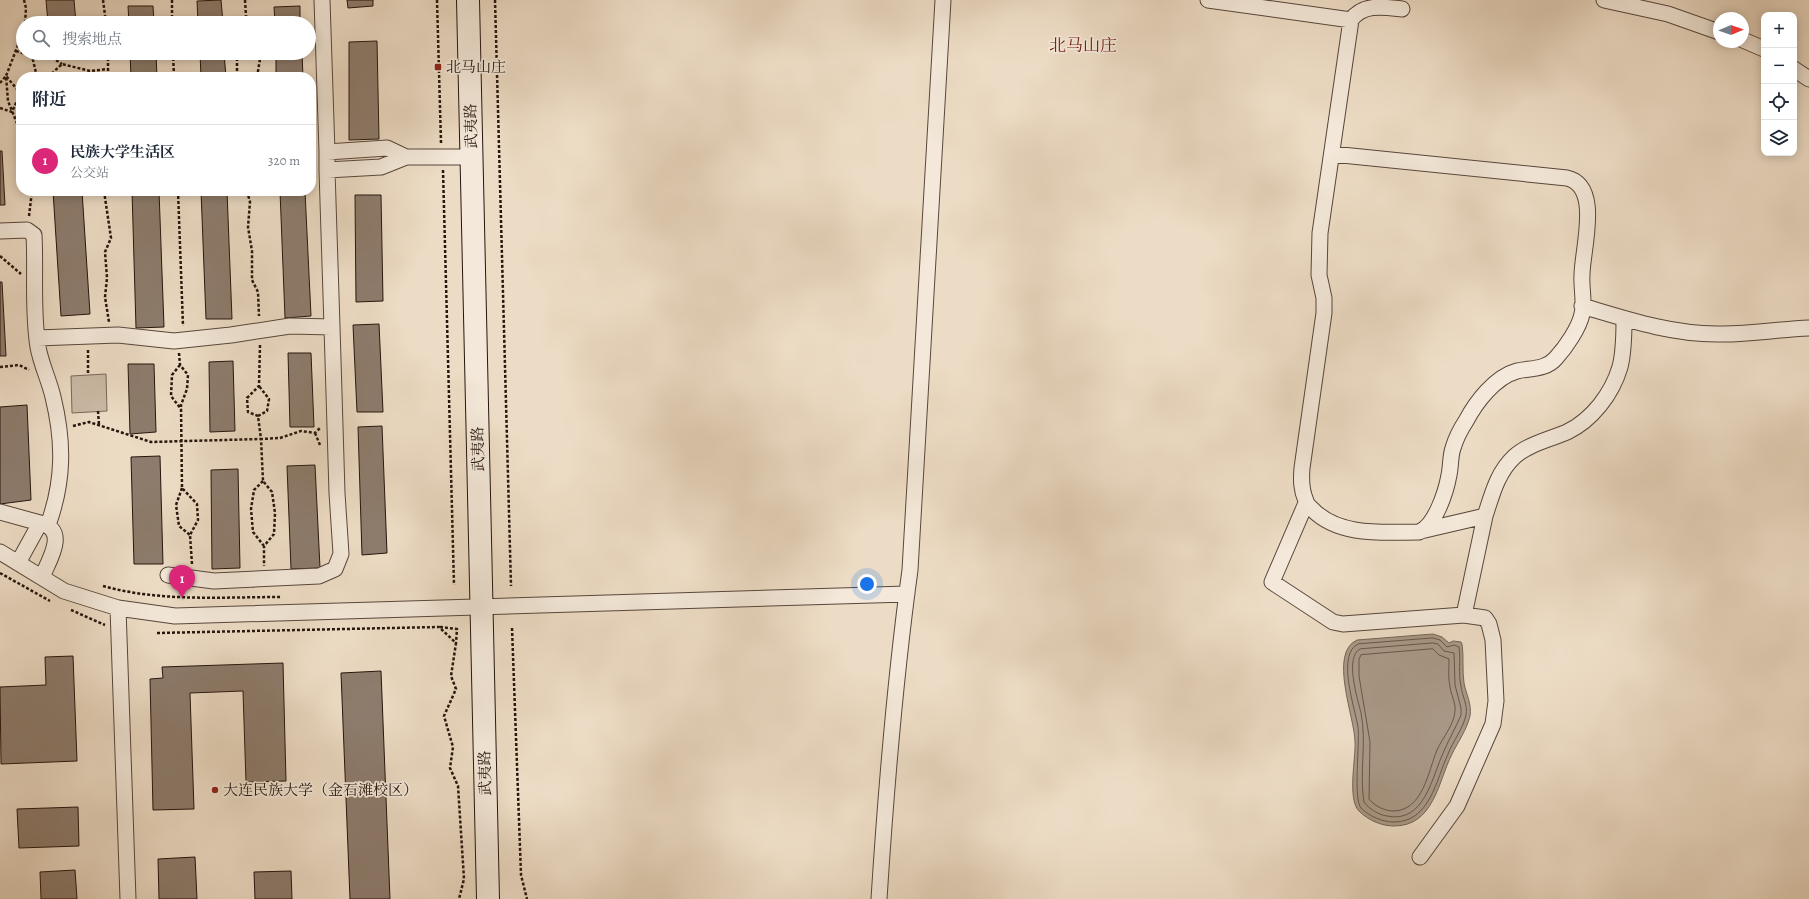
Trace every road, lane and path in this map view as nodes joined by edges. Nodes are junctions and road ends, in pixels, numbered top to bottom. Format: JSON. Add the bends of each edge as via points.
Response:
{"nodes":[{"id":1,"x":24,"y":0,"type":"edge"},
{"id":2,"x":103,"y":0,"type":"edge"},
{"id":3,"x":172,"y":0,"type":"edge"},
{"id":4,"x":245,"y":0,"type":"edge"},
{"id":5,"x":322,"y":0,"type":"edge"},
{"id":6,"x":437,"y":0,"type":"edge"},
{"id":7,"x":468,"y":0,"type":"edge"},
{"id":8,"x":495,"y":0,"type":"edge"},
{"id":9,"x":943,"y":0,"type":"edge"},
{"id":10,"x":1208,"y":0,"type":"edge"},
{"id":11,"x":1604,"y":0,"type":"edge"},
{"id":12,"x":1402,"y":9,"type":"dead end"},
{"id":13,"x":25,"y":16,"type":"edge"},
{"id":14,"x":105,"y":16,"type":"edge"},
{"id":15,"x":172,"y":16,"type":"edge"},
{"id":16,"x":246,"y":16,"type":"edge"},
{"id":17,"x":1351,"y":20,"type":"junction"},
{"id":18,"x":1713,"y":30,"type":"edge"},
{"id":19,"x":1749,"y":43,"type":"edge"},
{"id":20,"x":1762,"y":48,"type":"edge"},
{"id":21,"x":16,"y":51,"type":"edge"},
{"id":22,"x":33,"y":60,"type":"edge"},
{"id":23,"x":56,"y":60,"type":"edge"},
{"id":24,"x":108,"y":60,"type":"edge"},
{"id":25,"x":174,"y":60,"type":"edge"},
{"id":26,"x":237,"y":60,"type":"edge"},
{"id":27,"x":260,"y":60,"type":"edge"},
{"id":28,"x":62,"y":64,"type":"junction"},
{"id":29,"x":108,"y":69,"type":"joint"},
{"id":30,"x":1797,"y":71,"type":"edge"},
{"id":31,"x":36,"y":72,"type":"edge"},
{"id":32,"x":53,"y":72,"type":"edge"},
{"id":33,"x":174,"y":72,"type":"edge"},
{"id":34,"x":237,"y":72,"type":"edge"},
{"id":35,"x":258,"y":72,"type":"edge"},
{"id":36,"x":6,"y":76,"type":"junction"},
{"id":37,"x":1809,"y":79,"type":"edge"},
{"id":38,"x":0,"y":82,"type":"edge"},
{"id":39,"x":16,"y":88,"type":"edge"},
{"id":40,"x":16,"y":104,"type":"edge"},
{"id":41,"x":0,"y":108,"type":"edge"},
{"id":42,"x":12,"y":112,"type":"junction"},
{"id":43,"x":16,"y":121,"type":"edge"},
{"id":44,"x":327,"y":152,"type":"junction"},
{"id":45,"x":1332,"y":154,"type":"junction"},
{"id":46,"x":406,"y":157,"type":"junction"},
{"id":47,"x":442,"y":157,"type":"junction"},
{"id":48,"x":471,"y":157,"type":"junction"},
{"id":49,"x":327,"y":170,"type":"junction"},
{"id":50,"x":31,"y":196,"type":"edge"},
{"id":51,"x":105,"y":196,"type":"edge"},
{"id":52,"x":178,"y":196,"type":"edge"},
{"id":53,"x":248,"y":196,"type":"edge"},
{"id":54,"x":27,"y":230,"type":"junction"},
{"id":55,"x":0,"y":231,"type":"edge"},
{"id":56,"x":0,"y":256,"type":"edge"},
{"id":57,"x":36,"y":284,"type":"junction"},
{"id":58,"x":1582,"y":306,"type":"junction"},
{"id":59,"x":1624,"y":319,"type":"junction"},
{"id":60,"x":332,"y":326,"type":"junction"},
{"id":61,"x":1809,"y":328,"type":"edge"},
{"id":62,"x":260,"y":331,"type":"junction"},
{"id":63,"x":112,"y":335,"type":"junction"},
{"id":64,"x":88,"y":336,"type":"junction"},
{"id":65,"x":37,"y":338,"type":"junction"},
{"id":66,"x":181,"y":341,"type":"junction"},
{"id":67,"x":180,"y":365,"type":"junction"},
{"id":68,"x":0,"y":367,"type":"edge"},
{"id":69,"x":45,"y":371,"type":"junction"},
{"id":70,"x":88,"y":375,"type":"dead end"},
{"id":71,"x":259,"y":386,"type":"junction"},
{"id":72,"x":181,"y":408,"type":"junction"},
{"id":73,"x":98,"y":411,"type":"dead end"},
{"id":74,"x":258,"y":416,"type":"junction"},
{"id":75,"x":335,"y":422,"type":"junction"},
{"id":76,"x":99,"y":425,"type":"junction"},
{"id":77,"x":59,"y":430,"type":"junction"},
{"id":78,"x":261,"y":438,"type":"junction"},
{"id":79,"x":181,"y":441,"type":"junction"},
{"id":80,"x":263,"y":481,"type":"junction"},
{"id":81,"x":182,"y":488,"type":"junction"},
{"id":82,"x":1306,"y":503,"type":"junction"},
{"id":83,"x":0,"y":512,"type":"edge"},
{"id":84,"x":1485,"y":516,"type":"junction"},
{"id":85,"x":44,"y":524,"type":"junction"},
{"id":86,"x":1425,"y":530,"type":"junction"},
{"id":87,"x":190,"y":535,"type":"junction"},
{"id":88,"x":264,"y":546,"type":"junction"},
{"id":89,"x":0,"y":552,"type":"edge"},
{"id":90,"x":18,"y":563,"type":"junction"},
{"id":91,"x":168,"y":575,"type":"dead end"},
{"id":92,"x":42,"y":577,"type":"junction"},
{"id":93,"x":192,"y":577,"type":"junction"},
{"id":94,"x":265,"y":578,"type":"junction"},
{"id":95,"x":454,"y":585,"type":"dead end"},
{"id":96,"x":511,"y":586,"type":"dead end"},
{"id":97,"x":907,"y":594,"type":"junction"},
{"id":98,"x":482,"y":607,"type":"junction"},
{"id":99,"x":118,"y":608,"type":"junction"},
{"id":100,"x":1464,"y":615,"type":"junction"},
{"id":101,"x":439,"y":627,"type":"junction"},
{"id":102,"x":512,"y":628,"type":"dead end"},
{"id":103,"x":157,"y":633,"type":"dead end"},
{"id":104,"x":456,"y":643,"type":"junction"},
{"id":105,"x":1420,"y":857,"type":"dead end"},
{"id":106,"x":128,"y":899,"type":"edge"},
{"id":107,"x":459,"y":899,"type":"edge"},
{"id":108,"x":488,"y":899,"type":"edge"},
{"id":109,"x":527,"y":899,"type":"edge"},
{"id":110,"x":879,"y":899,"type":"edge"}],
"edges":[{"from":1,"to":13,"type":"path"},
{"from":2,"to":14,"type":"path"},
{"from":3,"to":15,"type":"path"},
{"from":4,"to":16,"type":"path"},
{"from":5,"to":44,"type":"street"},
{"from":6,"to":47,"type":"path"},
{"from":7,"to":48,"type":"main road","name":"武夷路"},
{"from":8,"to":96,"type":"path"},
{"from":9,"to":97,"type":"street","via":[[911,562]]},
{"from":10,"to":17,"type":"street"},
{"from":11,"to":18,"type":"street","via":[[1668,14]]},
{"from":12,"to":17,"type":"street","via":[[1381,6],[1369,8],[1356,12]]},
{"from":17,"to":45,"type":"street"},
{"from":19,"to":20,"type":"street"},
{"from":21,"to":36,"type":"path"},
{"from":22,"to":31,"type":"path"},
{"from":23,"to":28,"type":"path"},
{"from":24,"to":29,"type":"path"},
{"from":25,"to":33,"type":"path"},
{"from":26,"to":34,"type":"path"},
{"from":27,"to":35,"type":"path"},
{"from":28,"to":29,"type":"path","via":[[90,71]]},
{"from":28,"to":32,"type":"path"},
{"from":30,"to":37,"type":"street"},
{"from":36,"to":38,"type":"path"},
{"from":36,"to":39,"type":"path"},
{"from":36,"to":42,"type":"path","via":[[8,101]]},
{"from":40,"to":42,"type":"path"},
{"from":41,"to":42,"type":"path"},
{"from":42,"to":43,"type":"path"},
{"from":44,"to":46,"type":"street","via":[[387,148]]},
{"from":44,"to":49,"type":"street"},
{"from":45,"to":58,"type":"street","via":[[1573,180],[1585,195],[1589,208],[1582,273]]},
{"from":45,"to":82,"type":"street","via":[[1319,248],[1324,313],[1302,468],[1301,485]]},
{"from":46,"to":47,"type":"street"},
{"from":46,"to":49,"type":"street","via":[[381,167]]},
{"from":47,"to":48,"type":"street"},
{"from":47,"to":95,"type":"path"},
{"from":48,"to":98,"type":"main road","name":"武夷路"},
{"from":49,"to":60,"type":"street"},
{"from":50,"to":54,"type":"path"},
{"from":51,"to":63,"type":"path","via":[[111,238],[105,252],[105,297]]},
{"from":52,"to":66,"type":"path"},
{"from":53,"to":62,"type":"path","via":[[252,280],[258,292]]},
{"from":54,"to":55,"type":"street"},
{"from":54,"to":57,"type":"street","via":[[34,235]]},
{"from":56,"to":57,"type":"path","via":[[14,270]]},
{"from":57,"to":65,"type":"street"},
{"from":58,"to":59,"type":"street"},
{"from":58,"to":86,"type":"street","via":[[1583,313],[1579,323],[1555,360],[1542,367],[1518,371],[1500,379],[1468,416],[1453,447],[1449,475],[1439,506]]},
{"from":59,"to":61,"type":"street","via":[[1686,332],[1717,334]]},
{"from":59,"to":84,"type":"street","via":[[1620,367],[1603,401],[1584,423],[1515,456],[1498,479]]},
{"from":60,"to":62,"type":"street","via":[[290,326]]},
{"from":60,"to":75,"type":"street"},
{"from":62,"to":66,"type":"street"},
{"from":62,"to":71,"type":"path"},
{"from":63,"to":64,"type":"street"},
{"from":63,"to":66,"type":"street"},
{"from":64,"to":65,"type":"street"},
{"from":64,"to":70,"type":"path"},
{"from":65,"to":69,"type":"street"},
{"from":66,"to":67,"type":"path"},
{"from":67,"to":72,"type":"path","via":[[188,375],[188,389]]},
{"from":67,"to":72,"type":"path","via":[[172,375],[171,396]]},
{"from":68,"to":69,"type":"path","via":[[19,365],[33,372]]},
{"from":69,"to":77,"type":"street","via":[[53,396]]},
{"from":71,"to":74,"type":"path","via":[[269,400],[267,411]]},
{"from":71,"to":74,"type":"path","via":[[247,398],[248,412]]},
{"from":72,"to":79,"type":"path"},
{"from":73,"to":76,"type":"path"},
{"from":74,"to":78,"type":"path"},
{"from":75,"to":78,"type":"path","via":[[327,422],[315,432],[301,431],[280,438]]},
{"from":75,"to":94,"type":"street","via":[[341,554],[335,569],[318,576]]},
{"from":76,"to":77,"type":"path","via":[[90,422]]},
{"from":76,"to":79,"type":"path","via":[[151,442]]},
{"from":77,"to":85,"type":"street","via":[[61,470],[57,500]]},
{"from":78,"to":79,"type":"path"},
{"from":78,"to":80,"type":"path"},
{"from":79,"to":81,"type":"path"},
{"from":80,"to":88,"type":"path","via":[[272,492],[275,513],[274,534]]},
{"from":80,"to":88,"type":"path","via":[[254,490],[251,509],[253,532]]},
{"from":81,"to":87,"type":"path","via":[[176,505],[179,526]]},
{"from":81,"to":87,"type":"path","via":[[196,504],[198,520]]},
{"from":82,"to":86,"type":"street","via":[[1319,516],[1350,530]]},
{"from":82,"to":100,"type":"street","via":[[1272,582],[1333,622],[1343,624]]},
{"from":83,"to":85,"type":"street"},
{"from":84,"to":86,"type":"street"},
{"from":84,"to":100,"type":"street"},
{"from":85,"to":90,"type":"street"},
{"from":85,"to":92,"type":"street","via":[[55,535],[56,546]]},
{"from":87,"to":93,"type":"path"},
{"from":88,"to":94,"type":"path"},
{"from":89,"to":90,"type":"street"},
{"from":90,"to":92,"type":"street"},
{"from":91,"to":93,"type":"street"},
{"from":92,"to":99,"type":"street","via":[[64,591]]},
{"from":93,"to":94,"type":"street","via":[[214,581]]},
{"from":97,"to":98,"type":"street"},
{"from":97,"to":110,"type":"street"},
{"from":98,"to":99,"type":"street","via":[[175,616]]},
{"from":98,"to":108,"type":"main road","name":"武夷路"},
{"from":99,"to":106,"type":"street"},
{"from":100,"to":105,"type":"street","via":[[1485,618],[1489,624],[1493,640],[1493,724],[1458,806]]},
{"from":101,"to":103,"type":"path"},
{"from":101,"to":104,"type":"path"},
{"from":101,"to":104,"type":"path","via":[[457,629]]},
{"from":102,"to":109,"type":"path","via":[[521,875]]},
{"from":104,"to":107,"type":"path","via":[[451,676],[456,689],[444,716],[452,746],[450,768],[458,786],[464,878]]}]}
